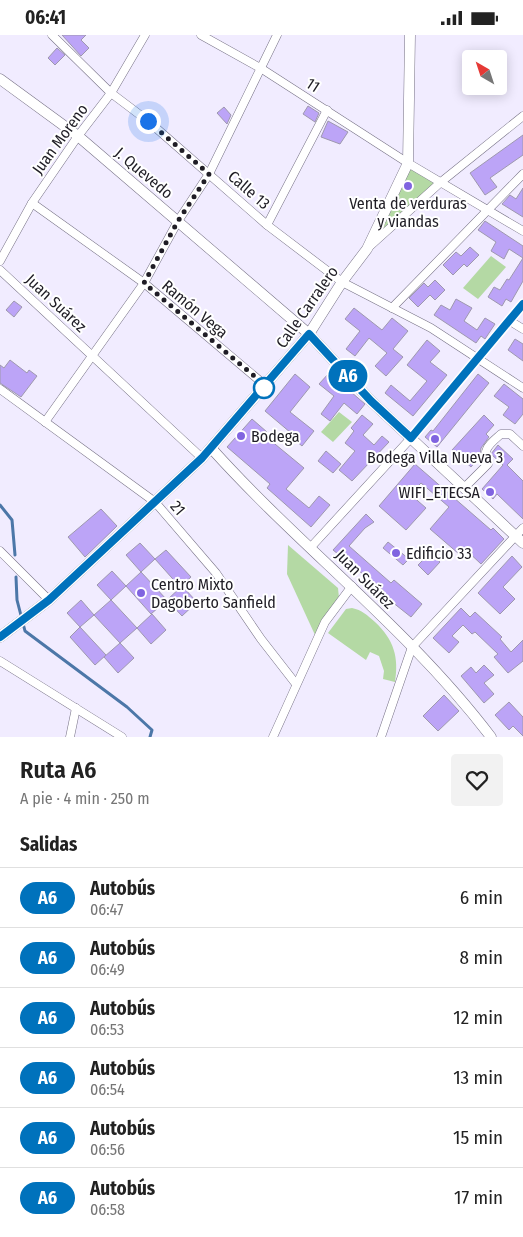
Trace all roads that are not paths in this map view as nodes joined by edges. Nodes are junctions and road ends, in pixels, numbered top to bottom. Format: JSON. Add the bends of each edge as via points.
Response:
{"nodes":[{"id":1,"x":52,"y":35,"type":"edge"},
{"id":2,"x":145,"y":35,"type":"edge"},
{"id":3,"x":201,"y":35,"type":"edge"},
{"id":4,"x":277,"y":35,"type":"edge"},
{"id":5,"x":410,"y":35,"type":"edge"},
{"id":6,"x":262,"y":69,"type":"junction"},
{"id":7,"x":0,"y":79,"type":"edge"},
{"id":8,"x":111,"y":93,"type":"junction"},
{"id":9,"x":327,"y":110,"type":"junction"},
{"id":10,"x":523,"y":116,"type":"edge"},
{"id":11,"x":78,"y":136,"type":"junction"},
{"id":12,"x":408,"y":163,"type":"junction"},
{"id":13,"x":209,"y":174,"type":"junction"},
{"id":14,"x":523,"y":174,"type":"edge"},
{"id":15,"x":442,"y":182,"type":"junction"},
{"id":16,"x":32,"y":203,"type":"junction"},
{"id":17,"x":487,"y":209,"type":"junction"},
{"id":18,"x":178,"y":221,"type":"junction"},
{"id":19,"x":267,"y":225,"type":"junction"},
{"id":20,"x":523,"y":231,"type":"edge"},
{"id":21,"x":367,"y":249,"type":"junction"},
{"id":22,"x":0,"y":261,"type":"edge"},
{"id":23,"x":0,"y":270,"type":"edge"},
{"id":24,"x":342,"y":282,"type":"junction"},
{"id":25,"x":144,"y":283,"type":"junction"},
{"id":26,"x":523,"y":304,"type":"edge"},
{"id":27,"x":392,"y":308,"type":"junction"},
{"id":28,"x":510,"y":321,"type":"junction"},
{"id":29,"x":523,"y":329,"type":"edge"},
{"id":30,"x":309,"y":334,"type":"junction"},
{"id":31,"x":92,"y":357,"type":"junction"},
{"id":32,"x":479,"y":359,"type":"junction"},
{"id":33,"x":266,"y":386,"type":"junction"},
{"id":34,"x":523,"y":388,"type":"edge"},
{"id":35,"x":0,"y":389,"type":"edge"},
{"id":36,"x":45,"y":422,"type":"junction"},
{"id":37,"x":411,"y":438,"type":"junction"},
{"id":38,"x":523,"y":446,"type":"edge"},
{"id":39,"x":212,"y":449,"type":"junction"},
{"id":40,"x":202,"y":458,"type":"junction"},
{"id":41,"x":464,"y":488,"type":"junction"},
{"id":42,"x":155,"y":502,"type":"junction"},
{"id":43,"x":523,"y":528,"type":"edge"},
{"id":44,"x":519,"y":540,"type":"edge"},
{"id":45,"x":311,"y":547,"type":"junction"},
{"id":46,"x":0,"y":551,"type":"edge"},
{"id":47,"x":352,"y":586,"type":"junction"},
{"id":48,"x":49,"y":600,"type":"junction"},
{"id":49,"x":0,"y":637,"type":"edge"},
{"id":50,"x":412,"y":647,"type":"junction"},
{"id":51,"x":0,"y":661,"type":"edge"},
{"id":52,"x":296,"y":684,"type":"junction"},
{"id":53,"x":76,"y":708,"type":"junction"},
{"id":54,"x":70,"y":737,"type":"edge"},
{"id":55,"x":122,"y":737,"type":"edge"},
{"id":56,"x":272,"y":737,"type":"edge"},
{"id":57,"x":381,"y":737,"type":"edge"},
{"id":58,"x":491,"y":737,"type":"edge"}],
"edges":[{"from":1,"to":8,"type":"street","name":"Calle 13"},
{"from":2,"to":8,"type":"street","name":"Juan Moreno"},
{"from":3,"to":6,"type":"street","name":"11"},
{"from":4,"to":6,"type":"street"},
{"from":5,"to":12,"type":"street","name":"Calle Carralero"},
{"from":6,"to":9,"type":"street","name":"11"},
{"from":6,"to":13,"type":"street"},
{"from":7,"to":11,"type":"street","name":"J. Quevedo"},
{"from":8,"to":11,"type":"street","name":"Juan Moreno"},
{"from":8,"to":13,"type":"street","name":"Calle 13"},
{"from":9,"to":12,"type":"street","name":"11"},
{"from":9,"to":19,"type":"street"},
{"from":10,"to":15,"type":"street"},
{"from":11,"to":16,"type":"street","name":"Juan Moreno"},
{"from":11,"to":18,"type":"street","name":"J. Quevedo"},
{"from":12,"to":15,"type":"street","name":"11"},
{"from":12,"to":21,"type":"street","name":"Calle Carralero"},
{"from":13,"to":18,"type":"street"},
{"from":13,"to":19,"type":"street","name":"Calle 13"},
{"from":14,"to":17,"type":"street"},
{"from":15,"to":17,"type":"street","name":"11"},
{"from":15,"to":21,"type":"street"},
{"from":16,"to":22,"type":"street","name":"Juan Moreno"},
{"from":16,"to":25,"type":"street","name":"Ramón Vega"},
{"from":17,"to":20,"type":"street","name":"11"},
{"from":17,"to":27,"type":"street"},
{"from":18,"to":25,"type":"street"},
{"from":18,"to":30,"type":"street","name":"J. Quevedo"},
{"from":19,"to":24,"type":"street","name":"Calle 13"},
{"from":21,"to":24,"type":"street","name":"Calle Carralero"},
{"from":23,"to":31,"type":"street","name":"Juan Suárez"},
{"from":24,"to":27,"type":"street","name":"Calle 13"},
{"from":24,"to":30,"type":"street","name":"Calle Carralero"},
{"from":25,"to":31,"type":"street"},
{"from":25,"to":33,"type":"street","name":"Ramón Vega"},
{"from":26,"to":28,"type":"street"},
{"from":27,"to":32,"type":"street","name":"Calle 13"},
{"from":28,"to":29,"type":"street"},
{"from":28,"to":32,"type":"street"},
{"from":30,"to":33,"type":"street","name":"Calle Carralero"},
{"from":30,"to":37,"type":"street","name":"J. Quevedo","via":[[371,401]]},
{"from":31,"to":36,"type":"street"},
{"from":31,"to":40,"type":"street","name":"Juan Suárez"},
{"from":32,"to":34,"type":"street","name":"Calle 13"},
{"from":32,"to":37,"type":"street"},
{"from":33,"to":39,"type":"street","name":"Calle Carralero"},
{"from":35,"to":36,"type":"street","name":"21"},
{"from":36,"to":42,"type":"street","name":"21"},
{"from":37,"to":41,"type":"street","name":"J. Quevedo"},
{"from":37,"to":45,"type":"street"},
{"from":38,"to":41,"type":"street","via":[[510,434],[500,434],[485,451],[488,463]]},
{"from":39,"to":40,"type":"street","name":"Calle Carralero"},
{"from":39,"to":45,"type":"street","name":"Juan Suárez","via":[[253,495]]},
{"from":40,"to":42,"type":"street","name":"Calle Carralero"},
{"from":41,"to":44,"type":"street","name":"J. Quevedo"},
{"from":42,"to":48,"type":"street","name":"Calle Carralero"},
{"from":42,"to":52,"type":"street","name":"21","via":[[216,573]]},
{"from":43,"to":44,"type":"street"},
{"from":44,"to":50,"type":"street"},
{"from":45,"to":47,"type":"street","name":"Juan Suárez"},
{"from":46,"to":48,"type":"street"},
{"from":47,"to":50,"type":"street","name":"Juan Suárez"},
{"from":47,"to":52,"type":"street","via":[[325,622]]},
{"from":48,"to":49,"type":"street","name":"Calle Carralero"},
{"from":50,"to":57,"type":"street"},
{"from":50,"to":58,"type":"street","name":"Juan Suárez"},
{"from":51,"to":53,"type":"street"},
{"from":52,"to":56,"type":"street"},
{"from":53,"to":54,"type":"street"},
{"from":53,"to":55,"type":"street"}]}
